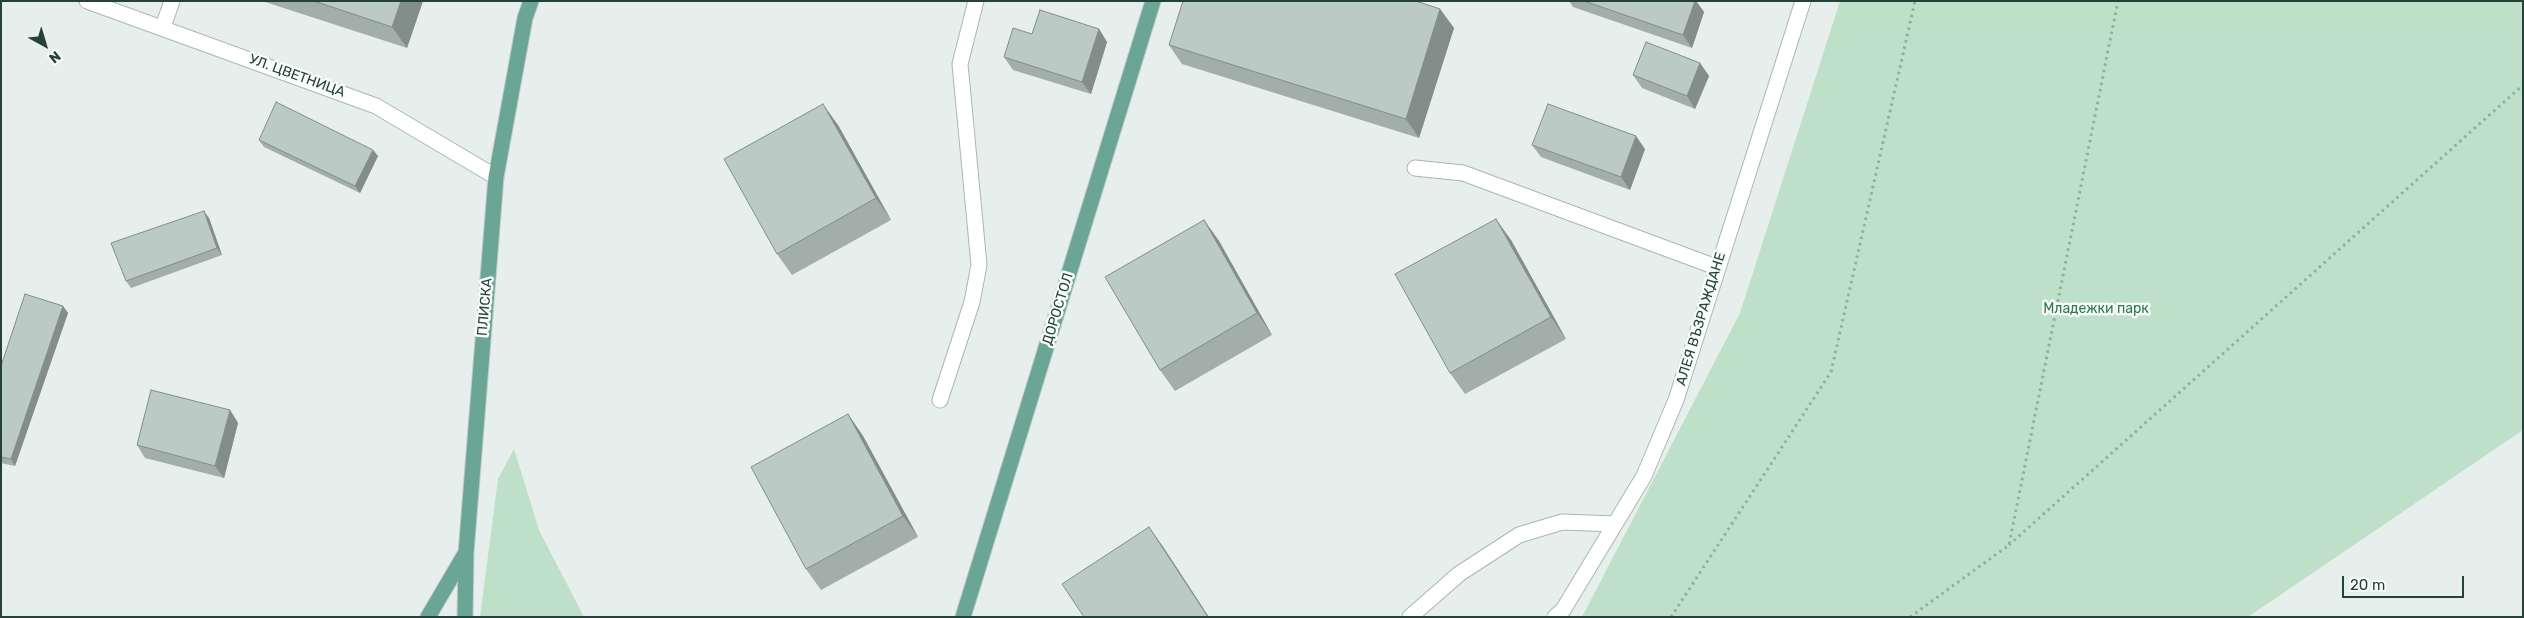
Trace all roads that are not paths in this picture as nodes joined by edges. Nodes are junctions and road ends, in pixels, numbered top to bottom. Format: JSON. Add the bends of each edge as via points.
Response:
{"nodes":[{"id":1,"x":87,"y":1,"type":"edge"},
{"id":2,"x":172,"y":1,"type":"edge"},
{"id":3,"x":531,"y":1,"type":"edge"},
{"id":4,"x":976,"y":1,"type":"edge"},
{"id":5,"x":1153,"y":1,"type":"edge"},
{"id":6,"x":1803,"y":1,"type":"edge"},
{"id":7,"x":163,"y":27,"type":"junction"},
{"id":8,"x":1415,"y":168,"type":"dead end"},
{"id":9,"x":496,"y":177,"type":"junction"},
{"id":10,"x":1716,"y":267,"type":"junction"},
{"id":11,"x":940,"y":400,"type":"dead end"},
{"id":12,"x":1615,"y":524,"type":"junction"},
{"id":13,"x":466,"y":553,"type":"junction"},
{"id":14,"x":428,"y":617,"type":"edge"},
{"id":15,"x":465,"y":617,"type":"edge"},
{"id":16,"x":963,"y":617,"type":"edge"},
{"id":17,"x":1410,"y":617,"type":"edge"},
{"id":18,"x":1555,"y":617,"type":"edge"}],
"edges":[{"from":1,"to":7,"type":"street","name":"УЛ. ЦВЕТНИЦА"},
{"from":2,"to":7,"type":"street"},
{"from":3,"to":9,"type":"main road","name":"ПЛИСКА","via":[[525,18]]},
{"from":4,"to":11,"type":"street","via":[[960,64],[979,265],[972,302]]},
{"from":5,"to":16,"type":"main road","name":"ДОРОСТОЛ"},
{"from":6,"to":10,"type":"street","name":"АЛЕЯ ВЪЗРАЖДАНЕ"},
{"from":7,"to":9,"type":"street","name":"УЛ. ЦВЕТНИЦА","via":[[376,106]]},
{"from":8,"to":10,"type":"street","via":[[1463,173]]},
{"from":9,"to":13,"type":"main road","name":"ПЛИСКА"},
{"from":10,"to":12,"type":"street","name":"АЛЕЯ ВЪЗРАЖДАНЕ","via":[[1676,400],[1644,476]]},
{"from":12,"to":17,"type":"street","via":[[1562,522],[1519,535],[1459,574]]},
{"from":12,"to":18,"type":"street","name":"АЛЕЯ ВЪЗРАЖДАНЕ","via":[[1563,610]]},
{"from":13,"to":14,"type":"main road"},
{"from":13,"to":15,"type":"main road","name":"ПЛИСКА"}]}
